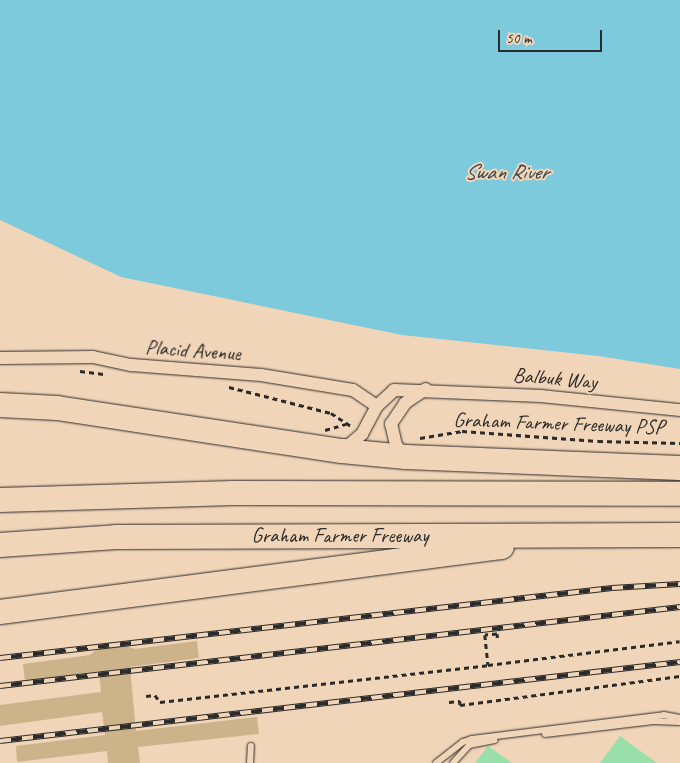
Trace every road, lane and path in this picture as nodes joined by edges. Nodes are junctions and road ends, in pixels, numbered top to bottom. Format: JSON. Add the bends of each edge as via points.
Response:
{"nodes":[{"id":1,"x":0,"y":358,"type":"edge"},
{"id":2,"x":73,"y":371,"type":"dead end"},
{"id":3,"x":113,"y":375,"type":"dead end"},
{"id":4,"x":222,"y":385,"type":"dead end"},
{"id":5,"x":426,"y":389,"type":"junction"},
{"id":6,"x":0,"y":405,"type":"edge"},
{"id":7,"x":377,"y":406,"type":"junction"},
{"id":8,"x":680,"y":410,"type":"edge"},
{"id":9,"x":362,"y":434,"type":"junction"},
{"id":10,"x":680,"y":443,"type":"edge"},
{"id":11,"x":400,"y":448,"type":"junction"},
{"id":12,"x":342,"y":451,"type":"junction"},
{"id":13,"x":680,"y":468,"type":"edge"},
{"id":14,"x":680,"y":494,"type":"edge"},
{"id":15,"x":0,"y":500,"type":"edge"},
{"id":16,"x":680,"y":535,"type":"edge"},
{"id":17,"x":586,"y":536,"type":"junction"},
{"id":18,"x":0,"y":545,"type":"edge"},
{"id":19,"x":24,"y":611,"type":"junction"},
{"id":20,"x":0,"y":612,"type":"edge"},
{"id":21,"x":0,"y":620,"type":"edge"},
{"id":22,"x":497,"y":638,"type":"dead end"},
{"id":23,"x":680,"y":641,"type":"edge"},
{"id":24,"x":488,"y":665,"type":"junction"},
{"id":25,"x":680,"y":676,"type":"edge"},
{"id":26,"x":146,"y":696,"type":"dead end"},
{"id":27,"x":449,"y":702,"type":"dead end"},
{"id":28,"x":680,"y":718,"type":"edge"},
{"id":29,"x":680,"y":722,"type":"edge"},
{"id":30,"x":251,"y":746,"type":"dead end"},
{"id":31,"x":250,"y":763,"type":"edge"},
{"id":32,"x":436,"y":763,"type":"edge"},
{"id":33,"x":453,"y":763,"type":"edge"}],
"edges":[{"from":1,"to":7,"type":"street","name":"Placid Avenue","via":[[94,357],[132,365],[261,375],[353,390]]},
{"from":2,"to":3,"type":"path"},
{"from":4,"to":9,"type":"path","via":[[331,413]]},
{"from":5,"to":7,"type":"street","name":"Balbuk Way","via":[[394,390]]},
{"from":5,"to":8,"type":"street","name":"Balbuk Way"},
{"from":5,"to":11,"type":"street","via":[[395,414],[392,424]]},
{"from":6,"to":12,"type":"highway","via":[[56,408]]},
{"from":7,"to":9,"type":"street","name":"Balbuk Way"},
{"from":9,"to":12,"type":"street","name":"Balbuk Way"},
{"from":10,"to":11,"type":"path","name":"Graham Farmer Freeway PSP","via":[[598,441],[462,431]]},
{"from":11,"to":12,"type":"highway"},
{"from":11,"to":13,"type":"highway"},
{"from":14,"to":15,"type":"highway","name":"Graham Farmer Freeway","via":[[232,492]]},
{"from":16,"to":17,"type":"highway","name":"Graham Farmer Freeway"},
{"from":17,"to":18,"type":"highway","name":"Graham Farmer Freeway","via":[[116,537]]},
{"from":17,"to":19,"type":"highway"},
{"from":19,"to":20,"type":"highway"},
{"from":19,"to":21,"type":"highway"},
{"from":22,"to":24,"type":"path","via":[[497,634],[485,635]]},
{"from":23,"to":24,"type":"path"},
{"from":24,"to":26,"type":"path","via":[[160,702],[155,695]]},
{"from":25,"to":27,"type":"path","via":[[460,705],[460,701]]},
{"from":28,"to":32,"type":"lane","via":[[664,715],[472,739]]},
{"from":29,"to":33,"type":"lane","via":[[653,721],[469,745]]},
{"from":30,"to":31,"type":"lane"}]}
